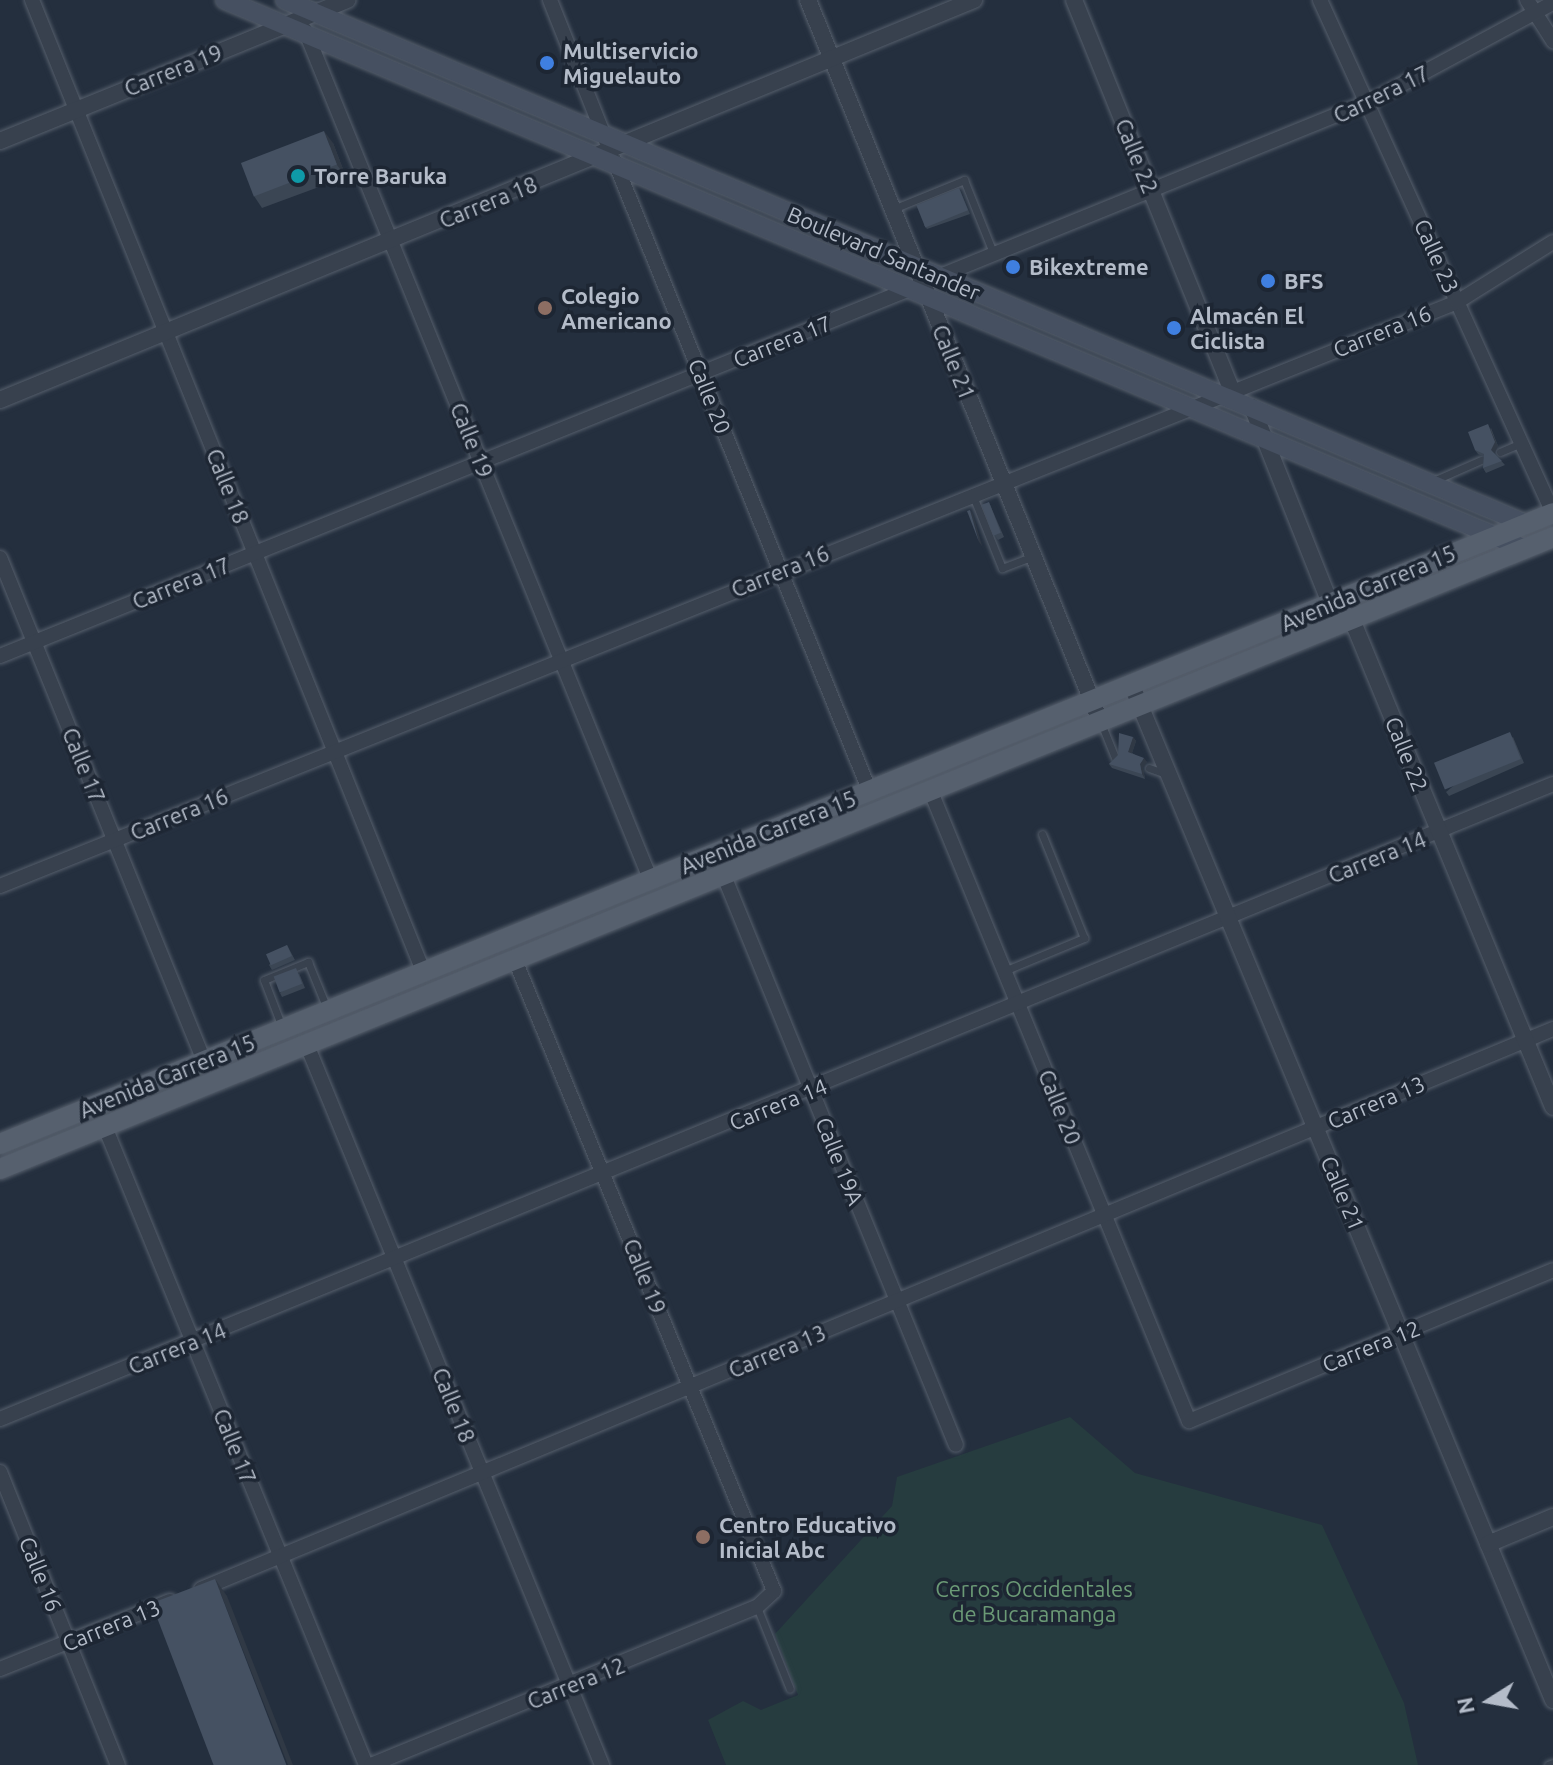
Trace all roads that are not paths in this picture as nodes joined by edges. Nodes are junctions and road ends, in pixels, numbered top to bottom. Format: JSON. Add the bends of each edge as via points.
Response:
{"nodes":[{"id":1,"x":32,"y":0,"type":"edge"},
{"id":2,"x":225,"y":0,"type":"edge"},
{"id":3,"x":347,"y":0,"type":"edge"},
{"id":4,"x":550,"y":0,"type":"edge"},
{"id":5,"x":808,"y":0,"type":"edge"},
{"id":6,"x":974,"y":0,"type":"edge"},
{"id":7,"x":1074,"y":0,"type":"edge"},
{"id":8,"x":1320,"y":0,"type":"edge"},
{"id":9,"x":1527,"y":0,"type":"edge"},
{"id":10,"x":1553,"y":3,"type":"edge"},
{"id":11,"x":297,"y":14,"type":"edge"},
{"id":12,"x":1535,"y":14,"type":"junction"},
{"id":13,"x":1553,"y":41,"type":"edge"},
{"id":14,"x":831,"y":57,"type":"junction"},
{"id":15,"x":1367,"y":103,"type":"junction"},
{"id":16,"x":76,"y":110,"type":"junction"},
{"id":17,"x":0,"y":141,"type":"edge"},
{"id":18,"x":610,"y":150,"type":"junction"},
{"id":19,"x":1151,"y":191,"type":"junction"},
{"id":20,"x":893,"y":209,"type":"junction"},
{"id":21,"x":391,"y":242,"type":"junction"},
{"id":22,"x":1553,"y":242,"type":"edge"},
{"id":23,"x":994,"y":255,"type":"junction"},
{"id":24,"x":915,"y":265,"type":"junction"},
{"id":25,"x":941,"y":276,"type":"junction"},
{"id":26,"x":920,"y":290,"type":"junction"},
{"id":27,"x":1457,"y":302,"type":"junction"},
{"id":28,"x":166,"y":333,"type":"junction"},
{"id":29,"x":701,"y":373,"type":"junction"},
{"id":30,"x":1236,"y":398,"type":"junction"},
{"id":31,"x":0,"y":400,"type":"edge"},
{"id":32,"x":1189,"y":408,"type":"junction"},
{"id":33,"x":1265,"y":440,"type":"junction"},
{"id":34,"x":1521,"y":443,"type":"junction"},
{"id":35,"x":1500,"y":452,"type":"dead end"},
{"id":36,"x":1481,"y":460,"type":"edge"},
{"id":37,"x":481,"y":463,"type":"junction"},
{"id":38,"x":1003,"y":481,"type":"junction"},
{"id":39,"x":1429,"y":483,"type":"junction"},
{"id":40,"x":972,"y":494,"type":"junction"},
{"id":41,"x":1553,"y":513,"type":"edge"},
{"id":42,"x":1526,"y":524,"type":"junction"},
{"id":43,"x":1496,"y":537,"type":"junction"},
{"id":44,"x":1553,"y":537,"type":"edge"},
{"id":45,"x":1525,"y":549,"type":"junction"},
{"id":46,"x":255,"y":554,"type":"junction"},
{"id":47,"x":1033,"y":556,"type":"junction"},
{"id":48,"x":0,"y":558,"type":"edge"},
{"id":49,"x":781,"y":571,"type":"junction"},
{"id":50,"x":1331,"y":606,"type":"junction"},
{"id":51,"x":1352,"y":621,"type":"junction"},
{"id":52,"x":34,"y":642,"type":"junction"},
{"id":53,"x":0,"y":656,"type":"edge"},
{"id":54,"x":561,"y":660,"type":"junction"},
{"id":55,"x":1132,"y":686,"type":"junction"},
{"id":56,"x":1093,"y":702,"type":"junction"},
{"id":57,"x":1141,"y":707,"type":"junction"},
{"id":58,"x":1101,"y":723,"type":"junction"},
{"id":59,"x":335,"y":751,"type":"junction"},
{"id":60,"x":1115,"y":758,"type":"edge"},
{"id":61,"x":1149,"y":768,"type":"dead end"},
{"id":62,"x":1169,"y":775,"type":"junction"},
{"id":63,"x":1553,"y":784,"type":"edge"},
{"id":64,"x":870,"y":792,"type":"junction"},
{"id":65,"x":931,"y":792,"type":"junction"},
{"id":66,"x":1439,"y":831,"type":"junction"},
{"id":67,"x":1042,"y":834,"type":"dead end"},
{"id":68,"x":114,"y":840,"type":"junction"},
{"id":69,"x":724,"y":876,"type":"junction"},
{"id":70,"x":651,"y":881,"type":"junction"},
{"id":71,"x":0,"y":886,"type":"edge"},
{"id":72,"x":1228,"y":918,"type":"junction"},
{"id":73,"x":515,"y":960,"type":"junction"},
{"id":74,"x":1004,"y":971,"type":"junction"},
{"id":75,"x":424,"y":973,"type":"junction"},
{"id":76,"x":1018,"y":1005,"type":"junction"},
{"id":77,"x":328,"y":1011,"type":"junction"},
{"id":78,"x":283,"y":1029,"type":"junction"},
{"id":79,"x":1553,"y":1029,"type":"edge"},
{"id":80,"x":1525,"y":1040,"type":"junction"},
{"id":81,"x":307,"y":1045,"type":"junction"},
{"id":82,"x":204,"y":1061,"type":"junction"},
{"id":83,"x":811,"y":1090,"type":"junction"},
{"id":84,"x":1553,"y":1107,"type":"edge"},
{"id":85,"x":105,"y":1127,"type":"junction"},
{"id":86,"x":1315,"y":1127,"type":"junction"},
{"id":87,"x":0,"y":1144,"type":"edge"},
{"id":88,"x":0,"y":1169,"type":"edge"},
{"id":89,"x":604,"y":1176,"type":"junction"},
{"id":90,"x":1104,"y":1215,"type":"junction"},
{"id":91,"x":395,"y":1260,"type":"junction"},
{"id":92,"x":1553,"y":1270,"type":"edge"},
{"id":93,"x":897,"y":1301,"type":"junction"},
{"id":94,"x":1401,"y":1333,"type":"junction"},
{"id":95,"x":193,"y":1342,"type":"junction"},
{"id":96,"x":690,"y":1387,"type":"junction"},
{"id":97,"x":0,"y":1419,"type":"edge"},
{"id":98,"x":1189,"y":1421,"type":"joint"},
{"id":99,"x":956,"y":1445,"type":"dead end"},
{"id":100,"x":0,"y":1472,"type":"edge"},
{"id":101,"x":482,"y":1473,"type":"junction"},
{"id":102,"x":1553,"y":1517,"type":"edge"},
{"id":103,"x":1488,"y":1544,"type":"junction"},
{"id":104,"x":281,"y":1557,"type":"junction"},
{"id":105,"x":774,"y":1591,"type":"joint"},
{"id":106,"x":757,"y":1607,"type":"junction"},
{"id":107,"x":69,"y":1642,"type":"junction"},
{"id":108,"x":0,"y":1669,"type":"edge"},
{"id":109,"x":570,"y":1686,"type":"junction"},
{"id":110,"x":790,"y":1689,"type":"dead end"},
{"id":111,"x":1553,"y":1700,"type":"edge"},
{"id":112,"x":118,"y":1765,"type":"edge"},
{"id":113,"x":369,"y":1765,"type":"edge"},
{"id":114,"x":602,"y":1765,"type":"edge"}],
"edges":[{"from":1,"to":16,"type":"street","name":"Calle 18"},
{"from":2,"to":11,"type":"main road","name":"Boulevard Santander"},
{"from":3,"to":11,"type":"street","name":"Carrera 19"},
{"from":4,"to":18,"type":"street","name":"Calle 20"},
{"from":5,"to":14,"type":"street","name":"Calle 21"},
{"from":6,"to":14,"type":"street","name":"Carrera 18"},
{"from":7,"to":19,"type":"street","name":"Calle 22"},
{"from":8,"to":15,"type":"street","name":"Calle 23"},
{"from":9,"to":12,"type":"street"},
{"from":10,"to":12,"type":"street","name":"Carrera 17"},
{"from":11,"to":16,"type":"street","name":"Carrera 19"},
{"from":11,"to":18,"type":"main road","name":"Boulevard Santander"},
{"from":11,"to":21,"type":"street","name":"Calle 19"},
{"from":12,"to":13,"type":"street"},
{"from":12,"to":15,"type":"street","name":"Carrera 17"},
{"from":14,"to":18,"type":"street","name":"Carrera 18"},
{"from":14,"to":20,"type":"street","name":"Calle 21"},
{"from":15,"to":19,"type":"street","name":"Carrera 17"},
{"from":15,"to":27,"type":"street","name":"Calle 23"},
{"from":16,"to":17,"type":"street","name":"Carrera 19"},
{"from":16,"to":28,"type":"street","name":"Calle 18"},
{"from":18,"to":21,"type":"street","name":"Carrera 18"},
{"from":18,"to":24,"type":"main road","name":"Boulevard Santander"},
{"from":18,"to":26,"type":"main road","name":"Boulevard Santander"},
{"from":18,"to":29,"type":"street","name":"Calle 20"},
{"from":19,"to":23,"type":"street","name":"Carrera 17"},
{"from":19,"to":30,"type":"street","name":"Calle 22"},
{"from":20,"to":23,"type":"lane","via":[[964,180]]},
{"from":20,"to":24,"type":"street","name":"Calle 21"},
{"from":21,"to":28,"type":"street","name":"Carrera 18"},
{"from":21,"to":37,"type":"street","name":"Calle 19"},
{"from":22,"to":27,"type":"street","name":"Carrera 16"},
{"from":23,"to":25,"type":"street","name":"Carrera 17"},
{"from":24,"to":25,"type":"main road","name":"Boulevard Santander"},
{"from":24,"to":26,"type":"street","name":"Calle 21"},
{"from":25,"to":26,"type":"street","name":"Carrera 17"},
{"from":25,"to":30,"type":"main road","name":"Boulevard Santander"},
{"from":26,"to":29,"type":"street","name":"Carrera 17"},
{"from":26,"to":32,"type":"main road","name":"Boulevard Santander"},
{"from":26,"to":38,"type":"street","name":"Calle 21"},
{"from":27,"to":30,"type":"street","name":"Carrera 16"},
{"from":27,"to":34,"type":"street","name":"Calle 23"},
{"from":28,"to":31,"type":"street","name":"Carrera 18"},
{"from":28,"to":46,"type":"street","name":"Calle 18"},
{"from":29,"to":37,"type":"street","name":"Carrera 17"},
{"from":29,"to":49,"type":"street","name":"Calle 20"},
{"from":30,"to":32,"type":"street","name":"Carrera 16"},
{"from":30,"to":33,"type":"street","name":"Calle 22"},
{"from":30,"to":39,"type":"main road","name":"Boulevard Santander"},
{"from":32,"to":33,"type":"main road","name":"Boulevard Santander"},
{"from":32,"to":38,"type":"street","name":"Carrera 16"},
{"from":33,"to":43,"type":"main road","name":"Boulevard Santander"},
{"from":33,"to":50,"type":"street","name":"Calle 22"},
{"from":34,"to":35,"type":"lane"},
{"from":34,"to":41,"type":"street","name":"Calle 23"},
{"from":36,"to":39,"type":"lane"},
{"from":37,"to":46,"type":"street","name":"Carrera 17"},
{"from":37,"to":54,"type":"street","name":"Calle 19"},
{"from":38,"to":40,"type":"street","name":"Carrera 16"},
{"from":38,"to":47,"type":"street","name":"Calle 21"},
{"from":39,"to":42,"type":"main road","name":"Boulevard Santander"},
{"from":40,"to":47,"type":"lane","via":[[1002,568]]},
{"from":40,"to":49,"type":"street","name":"Carrera 16"},
{"from":41,"to":42,"type":"main road","name":"Avenida Carrera 15"},
{"from":42,"to":43,"type":"main road","name":"Avenida Carrera 15"},
{"from":43,"to":45,"type":"main road","name":"Boulevard Santander"},
{"from":43,"to":50,"type":"main road","name":"Avenida Carrera 15"},
{"from":44,"to":45,"type":"main road","name":"Avenida Carrera 15"},
{"from":45,"to":51,"type":"main road","name":"Avenida Carrera 15"},
{"from":46,"to":52,"type":"street","name":"Carrera 17"},
{"from":46,"to":59,"type":"street","name":"Calle 18"},
{"from":47,"to":56,"type":"street","name":"Calle 21"},
{"from":48,"to":52,"type":"street","name":"Calle 17"},
{"from":49,"to":54,"type":"street","name":"Carrera 16"},
{"from":49,"to":64,"type":"street","name":"Calle 20"},
{"from":50,"to":51,"type":"street"},
{"from":50,"to":55,"type":"main road","name":"Avenida Carrera 15"},
{"from":51,"to":57,"type":"main road","name":"Avenida Carrera 15"},
{"from":51,"to":66,"type":"street","name":"Calle 22"},
{"from":52,"to":53,"type":"street","name":"Carrera 17"},
{"from":52,"to":68,"type":"street","name":"Calle 17"},
{"from":54,"to":59,"type":"street","name":"Carrera 16"},
{"from":54,"to":70,"type":"street","name":"Calle 19"},
{"from":55,"to":56,"type":"main road","name":"Avenida Carrera 15"},
{"from":55,"to":57,"type":"street","name":"Calle 21"},
{"from":56,"to":58,"type":"street","name":"Calle 21"},
{"from":56,"to":64,"type":"main road","name":"Avenida Carrera 15"},
{"from":57,"to":58,"type":"main road","name":"Avenida Carrera 15"},
{"from":57,"to":62,"type":"street","name":"Calle 21"},
{"from":58,"to":60,"type":"lane"},
{"from":58,"to":65,"type":"main road","name":"Avenida Carrera 15"},
{"from":59,"to":68,"type":"street","name":"Carrera 16"},
{"from":59,"to":75,"type":"street","name":"Calle 18"},
{"from":61,"to":62,"type":"lane"},
{"from":62,"to":72,"type":"street","name":"Calle 21"},
{"from":63,"to":66,"type":"street","name":"Carrera 14"},
{"from":64,"to":70,"type":"main road","name":"Avenida Carrera 15"},
{"from":65,"to":69,"type":"main road","name":"Avenida Carrera 15"},
{"from":65,"to":74,"type":"street","name":"Calle 20"},
{"from":66,"to":72,"type":"street","name":"Carrera 14"},
{"from":66,"to":80,"type":"street","name":"Calle 22"},
{"from":67,"to":74,"type":"lane","via":[[1084,938]]},
{"from":68,"to":71,"type":"street","name":"Carrera 16"},
{"from":68,"to":82,"type":"street","name":"Calle 17"},
{"from":69,"to":73,"type":"main road","name":"Avenida Carrera 15"},
{"from":69,"to":83,"type":"street","name":"Calle 19A"},
{"from":70,"to":75,"type":"main road","name":"Avenida Carrera 15"},
{"from":72,"to":76,"type":"street","name":"Carrera 14"},
{"from":72,"to":86,"type":"street","name":"Calle 21"},
{"from":73,"to":81,"type":"main road","name":"Avenida Carrera 15"},
{"from":73,"to":89,"type":"street","name":"Calle 19"},
{"from":74,"to":76,"type":"street","name":"Calle 20"},
{"from":75,"to":77,"type":"main road","name":"Avenida Carrera 15"},
{"from":76,"to":83,"type":"street","name":"Carrera 14"},
{"from":76,"to":90,"type":"street","name":"Calle 20"},
{"from":77,"to":78,"type":"main road","name":"Avenida Carrera 15"},
{"from":77,"to":78,"type":"lane","via":[[308,962],[264,980]]},
{"from":78,"to":82,"type":"main road","name":"Avenida Carrera 15"},
{"from":79,"to":80,"type":"street","name":"Carrera 13"},
{"from":80,"to":84,"type":"street","name":"Calle 22"},
{"from":80,"to":86,"type":"street","name":"Carrera 13"},
{"from":81,"to":85,"type":"main road","name":"Avenida Carrera 15"},
{"from":81,"to":91,"type":"street","name":"Calle 18"},
{"from":82,"to":87,"type":"main road","name":"Avenida Carrera 15"},
{"from":83,"to":89,"type":"street","name":"Carrera 14"},
{"from":83,"to":93,"type":"street","name":"Calle 19A"},
{"from":85,"to":88,"type":"main road","name":"Avenida Carrera 15"},
{"from":85,"to":95,"type":"street","name":"Calle 17"},
{"from":86,"to":90,"type":"street","name":"Carrera 13"},
{"from":86,"to":94,"type":"street","name":"Calle 21"},
{"from":89,"to":91,"type":"street","name":"Carrera 14"},
{"from":89,"to":96,"type":"street","name":"Calle 19"},
{"from":90,"to":93,"type":"street","name":"Carrera 13"},
{"from":90,"to":98,"type":"street","name":"Calle 20"},
{"from":91,"to":95,"type":"street","name":"Carrera 14"},
{"from":91,"to":101,"type":"street","name":"Calle 18"},
{"from":92,"to":94,"type":"street","name":"Carrera 12"},
{"from":93,"to":96,"type":"street","name":"Carrera 13"},
{"from":93,"to":99,"type":"street","name":"Calle 19A"},
{"from":94,"to":98,"type":"street","name":"Carrera 12"},
{"from":94,"to":103,"type":"street","name":"Calle 21"},
{"from":95,"to":97,"type":"street","name":"Carrera 14"},
{"from":95,"to":104,"type":"street","name":"Calle 17"},
{"from":96,"to":101,"type":"street","name":"Carrera 13"},
{"from":96,"to":105,"type":"street","name":"Calle 19"},
{"from":100,"to":107,"type":"street","name":"Calle 16"},
{"from":101,"to":104,"type":"street","name":"Carrera 13"},
{"from":101,"to":109,"type":"street","name":"Calle 18"},
{"from":102,"to":103,"type":"street"},
{"from":103,"to":111,"type":"street","name":"Calle 21"},
{"from":104,"to":107,"type":"street","name":"Carrera 13"},
{"from":104,"to":113,"type":"street","name":"Calle 17"},
{"from":105,"to":106,"type":"street","name":"Carrera 12"},
{"from":106,"to":109,"type":"street","name":"Carrera 12"},
{"from":106,"to":110,"type":"lane"},
{"from":107,"to":108,"type":"street","name":"Carrera 13"},
{"from":107,"to":112,"type":"street","name":"Calle 16"},
{"from":109,"to":113,"type":"street","name":"Carrera 12"},
{"from":109,"to":114,"type":"street","name":"Calle 18"}]}
